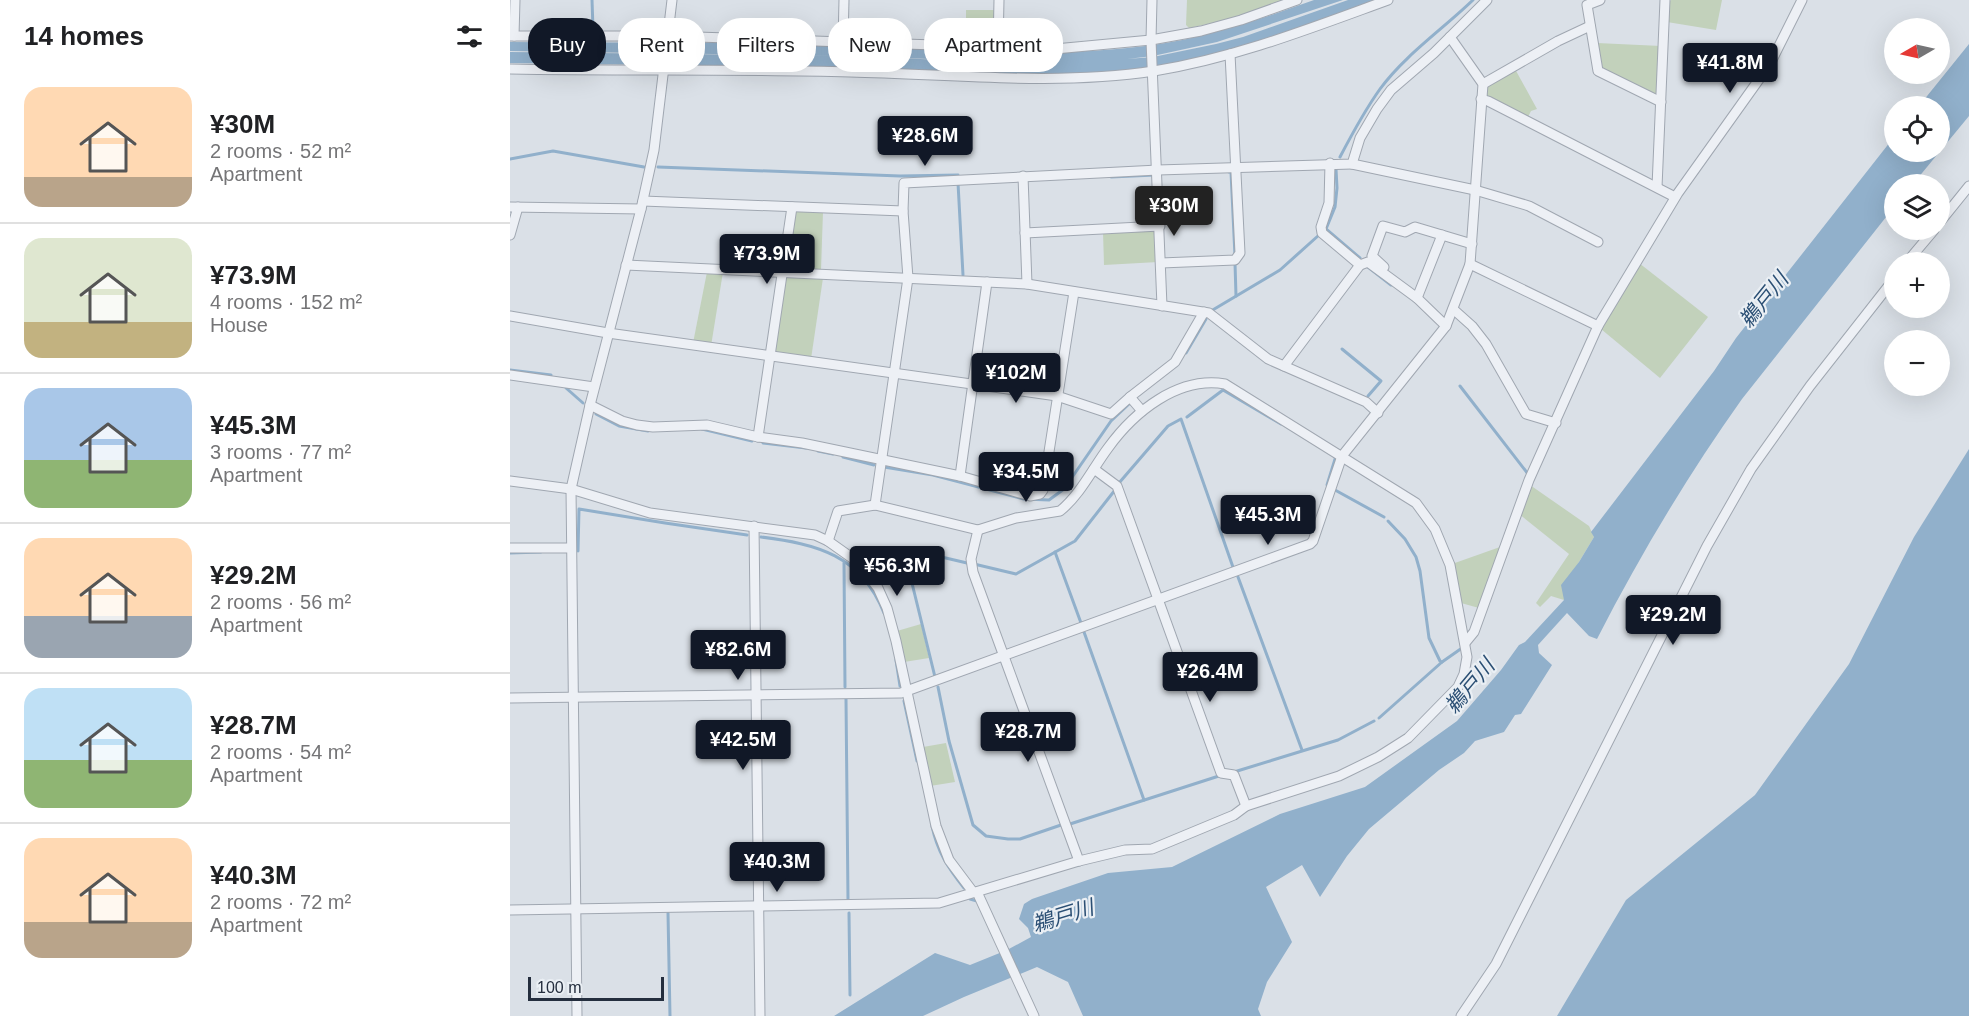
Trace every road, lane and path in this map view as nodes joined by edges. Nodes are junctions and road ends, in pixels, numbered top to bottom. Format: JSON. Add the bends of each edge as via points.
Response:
{"nodes":[{"id":1,"x":515,"y":0,"type":"edge"},
{"id":2,"x":672,"y":0,"type":"edge"},
{"id":3,"x":844,"y":0,"type":"edge"},
{"id":4,"x":999,"y":0,"type":"edge"},
{"id":5,"x":1152,"y":0,"type":"edge"},
{"id":6,"x":1297,"y":0,"type":"edge"},
{"id":7,"x":1388,"y":0,"type":"edge"},
{"id":8,"x":1487,"y":0,"type":"edge"},
{"id":9,"x":1600,"y":0,"type":"edge"},
{"id":10,"x":1665,"y":0,"type":"edge"},
{"id":11,"x":1802,"y":0,"type":"edge"},
{"id":12,"x":670,"y":18,"type":"edge"},
{"id":13,"x":844,"y":18,"type":"edge"},
{"id":14,"x":999,"y":18,"type":"edge"},
{"id":15,"x":1590,"y":26,"type":"junction"},
{"id":16,"x":512,"y":36,"type":"edge"},
{"id":17,"x":618,"y":37,"type":"edge"},
{"id":18,"x":1450,"y":37,"type":"junction"},
{"id":19,"x":705,"y":39,"type":"edge"},
{"id":20,"x":828,"y":42,"type":"edge"},
{"id":21,"x":1151,"y":42,"type":"junction"},
{"id":22,"x":1063,"y":48,"type":"edge"},
{"id":23,"x":1230,"y":54,"type":"junction"},
{"id":24,"x":510,"y":69,"type":"edge"},
{"id":25,"x":618,"y":70,"type":"edge"},
{"id":26,"x":705,"y":70,"type":"edge"},
{"id":27,"x":1154,"y":71,"type":"junction"},
{"id":28,"x":665,"y":72,"type":"edge"},
{"id":29,"x":1483,"y":84,"type":"junction"},
{"id":30,"x":1481,"y":99,"type":"junction"},
{"id":31,"x":1661,"y":102,"type":"junction"},
{"id":32,"x":1330,"y":163,"type":"junction"},
{"id":33,"x":1352,"y":164,"type":"junction"},
{"id":34,"x":1236,"y":167,"type":"junction"},
{"id":35,"x":1158,"y":170,"type":"junction"},
{"id":36,"x":1023,"y":176,"type":"junction"},
{"id":37,"x":1969,"y":186,"type":"edge"},
{"id":38,"x":1657,"y":187,"type":"junction"},
{"id":39,"x":1475,"y":190,"type":"junction"},
{"id":40,"x":1676,"y":197,"type":"junction"},
{"id":41,"x":642,"y":205,"type":"junction"},
{"id":42,"x":514,"y":207,"type":"edge"},
{"id":43,"x":792,"y":207,"type":"junction"},
{"id":44,"x":1950,"y":210,"type":"edge"},
{"id":45,"x":903,"y":211,"type":"junction"},
{"id":46,"x":1160,"y":226,"type":"junction"},
{"id":47,"x":1025,"y":233,"type":"junction"},
{"id":48,"x":510,"y":235,"type":"edge"},
{"id":49,"x":1442,"y":235,"type":"junction"},
{"id":50,"x":1926,"y":240,"type":"edge"},
{"id":51,"x":1598,"y":242,"type":"dead end"},
{"id":52,"x":1472,"y":244,"type":"junction"},
{"id":53,"x":1915,"y":252,"type":"edge"},
{"id":54,"x":1161,"y":263,"type":"junction"},
{"id":55,"x":1470,"y":264,"type":"junction"},
{"id":56,"x":626,"y":265,"type":"junction"},
{"id":57,"x":1360,"y":265,"type":"junction"},
{"id":58,"x":783,"y":272,"type":"junction"},
{"id":59,"x":908,"y":278,"type":"junction"},
{"id":60,"x":987,"y":282,"type":"junction"},
{"id":61,"x":1027,"y":284,"type":"junction"},
{"id":62,"x":1074,"y":292,"type":"junction"},
{"id":63,"x":1884,"y":292,"type":"edge"},
{"id":64,"x":1415,"y":296,"type":"junction"},
{"id":65,"x":1162,"y":306,"type":"junction"},
{"id":66,"x":1453,"y":309,"type":"junction"},
{"id":67,"x":1204,"y":312,"type":"junction"},
{"id":68,"x":510,"y":316,"type":"edge"},
{"id":69,"x":1446,"y":326,"type":"junction"},
{"id":70,"x":1598,"y":326,"type":"junction"},
{"id":71,"x":608,"y":333,"type":"junction"},
{"id":72,"x":771,"y":357,"type":"junction"},
{"id":73,"x":1284,"y":366,"type":"junction"},
{"id":74,"x":895,"y":374,"type":"junction"},
{"id":75,"x":510,"y":375,"type":"edge"},
{"id":76,"x":973,"y":384,"type":"junction"},
{"id":77,"x":594,"y":387,"type":"junction"},
{"id":78,"x":1057,"y":396,"type":"junction"},
{"id":79,"x":1130,"y":397,"type":"junction"},
{"id":80,"x":590,"y":405,"type":"junction"},
{"id":81,"x":1142,"y":411,"type":"junction"},
{"id":82,"x":1378,"y":413,"type":"junction"},
{"id":83,"x":1556,"y":423,"type":"junction"},
{"id":84,"x":758,"y":437,"type":"junction"},
{"id":85,"x":1342,"y":456,"type":"junction"},
{"id":86,"x":880,"y":460,"type":"junction"},
{"id":87,"x":1094,"y":468,"type":"junction"},
{"id":88,"x":960,"y":476,"type":"junction"},
{"id":89,"x":510,"y":481,"type":"edge"},
{"id":90,"x":571,"y":489,"type":"junction"},
{"id":91,"x":875,"y":505,"type":"junction"},
{"id":92,"x":754,"y":526,"type":"junction"},
{"id":93,"x":978,"y":530,"type":"junction"},
{"id":94,"x":828,"y":541,"type":"junction"},
{"id":95,"x":510,"y":548,"type":"edge"},
{"id":96,"x":571,"y":548,"type":"junction"},
{"id":97,"x":1158,"y":600,"type":"junction"},
{"id":98,"x":1466,"y":643,"type":"junction"},
{"id":99,"x":1003,"y":656,"type":"junction"},
{"id":100,"x":907,"y":690,"type":"junction"},
{"id":101,"x":756,"y":694,"type":"junction"},
{"id":102,"x":573,"y":697,"type":"junction"},
{"id":103,"x":510,"y":698,"type":"edge"},
{"id":104,"x":1246,"y":807,"type":"junction"},
{"id":105,"x":1079,"y":861,"type":"junction"},
{"id":106,"x":975,"y":892,"type":"junction"},
{"id":107,"x":759,"y":907,"type":"junction"},
{"id":108,"x":576,"y":909,"type":"junction"},
{"id":109,"x":510,"y":910,"type":"edge"},
{"id":110,"x":577,"y":1016,"type":"edge"},
{"id":111,"x":760,"y":1016,"type":"edge"},
{"id":112,"x":1034,"y":1016,"type":"edge"},
{"id":113,"x":1461,"y":1016,"type":"edge"}],
"edges":[{"from":1,"to":16,"type":"street"},
{"from":2,"to":12,"type":"street"},
{"from":3,"to":13,"type":"street"},
{"from":4,"to":14,"type":"street"},
{"from":5,"to":21,"type":"street"},
{"from":6,"to":21,"type":"street","via":[[1241,20]]},
{"from":7,"to":23,"type":"street"},
{"from":8,"to":18,"type":"street"},
{"from":9,"to":15,"type":"street","via":[[1587,5]]},
{"from":10,"to":31,"type":"street"},
{"from":11,"to":40,"type":"street","via":[[1770,64]]},
{"from":15,"to":29,"type":"street"},
{"from":15,"to":31,"type":"street","via":[[1598,71]]},
{"from":16,"to":17,"type":"street"},
{"from":18,"to":29,"type":"street"},
{"from":18,"to":33,"type":"street","via":[[1391,90],[1360,138]]},
{"from":19,"to":20,"type":"street"},
{"from":21,"to":22,"type":"street"},
{"from":21,"to":27,"type":"street"},
{"from":23,"to":27,"type":"street"},
{"from":23,"to":34,"type":"street"},
{"from":24,"to":25,"type":"street"},
{"from":26,"to":27,"type":"street","via":[[1060,78]]},
{"from":27,"to":35,"type":"street"},
{"from":28,"to":41,"type":"street"},
{"from":29,"to":30,"type":"street"},
{"from":30,"to":38,"type":"street"},
{"from":30,"to":39,"type":"street"},
{"from":31,"to":38,"type":"street"},
{"from":32,"to":33,"type":"street"},
{"from":32,"to":34,"type":"street"},
{"from":32,"to":57,"type":"street","via":[[1329,203],[1321,231]]},
{"from":33,"to":39,"type":"street"},
{"from":34,"to":35,"type":"street"},
{"from":34,"to":54,"type":"street","via":[[1238,258]]},
{"from":35,"to":36,"type":"street"},
{"from":35,"to":46,"type":"street"},
{"from":36,"to":45,"type":"street","via":[[909,181],[902,188]]},
{"from":36,"to":47,"type":"street"},
{"from":37,"to":44,"type":"street"},
{"from":38,"to":40,"type":"street"},
{"from":39,"to":51,"type":"street","via":[[1529,206]]},
{"from":39,"to":52,"type":"street"},
{"from":40,"to":70,"type":"street"},
{"from":41,"to":42,"type":"street"},
{"from":41,"to":43,"type":"street"},
{"from":41,"to":56,"type":"street"},
{"from":42,"to":48,"type":"street"},
{"from":43,"to":45,"type":"street"},
{"from":43,"to":58,"type":"street"},
{"from":45,"to":59,"type":"street"},
{"from":46,"to":47,"type":"street"},
{"from":46,"to":54,"type":"street"},
{"from":47,"to":61,"type":"street"},
{"from":49,"to":52,"type":"street"},
{"from":49,"to":64,"type":"street"},
{"from":49,"to":64,"type":"street","via":[[1415,227],[1405,232],[1383,226],[1372,256]]},
{"from":50,"to":53,"type":"street"},
{"from":52,"to":55,"type":"street"},
{"from":54,"to":65,"type":"street"},
{"from":55,"to":66,"type":"street"},
{"from":55,"to":70,"type":"street"},
{"from":56,"to":58,"type":"street"},
{"from":56,"to":71,"type":"street"},
{"from":57,"to":64,"type":"street","via":[[1368,262]]},
{"from":57,"to":73,"type":"street"},
{"from":58,"to":59,"type":"street"},
{"from":58,"to":72,"type":"street"},
{"from":59,"to":60,"type":"street"},
{"from":59,"to":74,"type":"street"},
{"from":60,"to":61,"type":"street"},
{"from":60,"to":76,"type":"street"},
{"from":61,"to":62,"type":"street"},
{"from":62,"to":65,"type":"street"},
{"from":62,"to":78,"type":"street"},
{"from":63,"to":113,"type":"street","via":[[1751,469],[1707,546],[1496,964]]},
{"from":64,"to":69,"type":"street"},
{"from":65,"to":67,"type":"street"},
{"from":66,"to":69,"type":"street"},
{"from":66,"to":83,"type":"street","via":[[1485,344],[1526,414]]},
{"from":67,"to":73,"type":"street","via":[[1268,359]]},
{"from":67,"to":79,"type":"street","via":[[1175,362]]},
{"from":68,"to":71,"type":"street"},
{"from":69,"to":82,"type":"street"},
{"from":70,"to":83,"type":"street"},
{"from":71,"to":72,"type":"street"},
{"from":71,"to":77,"type":"street"},
{"from":72,"to":74,"type":"street"},
{"from":72,"to":84,"type":"street"},
{"from":73,"to":82,"type":"street","via":[[1366,402]]},
{"from":74,"to":76,"type":"street"},
{"from":74,"to":86,"type":"street"},
{"from":75,"to":77,"type":"street"},
{"from":76,"to":78,"type":"street"},
{"from":76,"to":88,"type":"street"},
{"from":77,"to":80,"type":"street"},
{"from":78,"to":79,"type":"street","via":[[1111,414]]},
{"from":78,"to":88,"type":"street","via":[[1040,494],[1030,496]]},
{"from":79,"to":81,"type":"street"},
{"from":80,"to":84,"type":"street","via":[[637,425],[707,425]]},
{"from":80,"to":90,"type":"street"},
{"from":81,"to":85,"type":"street","via":[[1176,389],[1192,384],[1225,384]]},
{"from":81,"to":87,"type":"street"},
{"from":82,"to":85,"type":"street"},
{"from":83,"to":98,"type":"street","via":[[1529,480],[1474,633]]},
{"from":84,"to":86,"type":"street"},
{"from":85,"to":97,"type":"street","via":[[1310,544]]},
{"from":85,"to":98,"type":"street","via":[[1416,503],[1435,529],[1450,565]]},
{"from":86,"to":88,"type":"street"},
{"from":86,"to":91,"type":"street"},
{"from":87,"to":93,"type":"street","via":[[1060,511],[1016,518]]},
{"from":87,"to":97,"type":"street","via":[[1117,486]]},
{"from":89,"to":90,"type":"street"},
{"from":90,"to":92,"type":"street","via":[[650,513]]},
{"from":90,"to":96,"type":"street"},
{"from":91,"to":93,"type":"street"},
{"from":91,"to":94,"type":"street","via":[[838,511]]},
{"from":92,"to":94,"type":"street","via":[[815,535]]},
{"from":92,"to":101,"type":"street"},
{"from":93,"to":99,"type":"street","via":[[971,564]]},
{"from":94,"to":100,"type":"street","via":[[852,558],[878,588],[887,608]]},
{"from":95,"to":96,"type":"street"},
{"from":96,"to":102,"type":"street"},
{"from":97,"to":99,"type":"street"},
{"from":97,"to":104,"type":"street","via":[[1221,773],[1234,775]]},
{"from":98,"to":104,"type":"street","via":[[1464,674],[1458,687],[1408,738],[1339,776]]},
{"from":99,"to":100,"type":"street"},
{"from":99,"to":105,"type":"street"},
{"from":100,"to":101,"type":"street"},
{"from":100,"to":106,"type":"street","via":[[942,845]]},
{"from":101,"to":102,"type":"street"},
{"from":101,"to":107,"type":"street"},
{"from":102,"to":103,"type":"street"},
{"from":102,"to":108,"type":"street"},
{"from":104,"to":105,"type":"street","via":[[1152,849],[1125,850]]},
{"from":105,"to":106,"type":"street"},
{"from":106,"to":107,"type":"street","via":[[939,903]]},
{"from":106,"to":112,"type":"street"},
{"from":107,"to":108,"type":"street"},
{"from":107,"to":111,"type":"street"},
{"from":108,"to":109,"type":"street"},
{"from":108,"to":110,"type":"street"}]}
